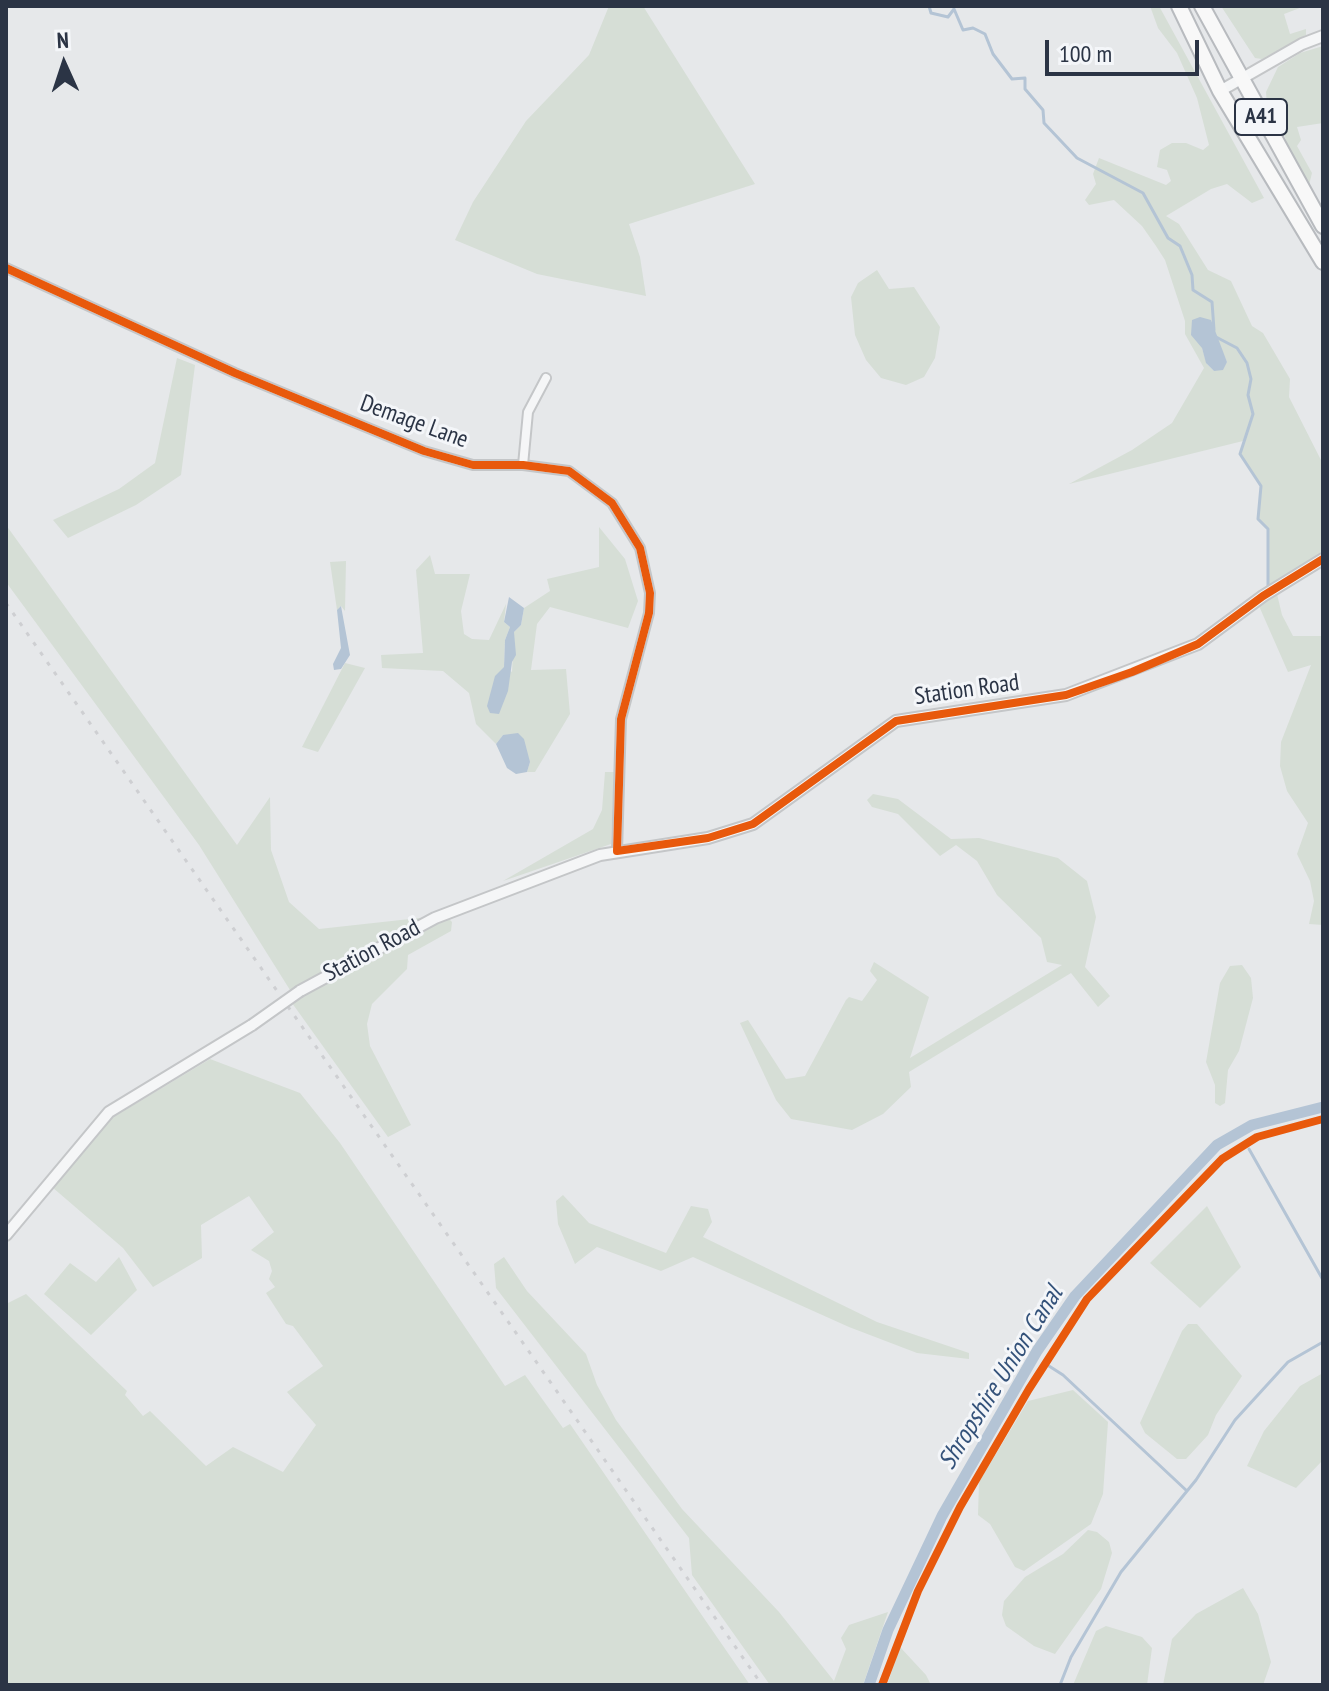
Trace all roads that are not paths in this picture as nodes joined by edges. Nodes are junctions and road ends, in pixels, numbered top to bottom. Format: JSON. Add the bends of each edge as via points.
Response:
{"nodes":[{"id":1,"x":1179,"y":6,"type":"edge"},
{"id":2,"x":1202,"y":6,"type":"edge"},
{"id":3,"x":1323,"y":36,"type":"edge"},
{"id":4,"x":1240,"y":79,"type":"junction"},
{"id":5,"x":1220,"y":91,"type":"junction"},
{"id":6,"x":1323,"y":226,"type":"edge"},
{"id":7,"x":1323,"y":262,"type":"edge"},
{"id":8,"x":6,"y":268,"type":"edge"},
{"id":9,"x":546,"y":378,"type":"dead end"},
{"id":10,"x":523,"y":465,"type":"junction"},
{"id":11,"x":1323,"y":559,"type":"edge"},
{"id":12,"x":617,"y":851,"type":"junction"},
{"id":13,"x":6,"y":1235,"type":"edge"}],
"edges":[{"from":1,"to":5,"type":"highway","number":"A41"},
{"from":2,"to":4,"type":"highway","number":"A41"},
{"from":3,"to":4,"type":"street"},
{"from":4,"to":5,"type":"street"},
{"from":4,"to":6,"type":"highway","number":"A41"},
{"from":5,"to":7,"type":"highway","number":"A41"},
{"from":8,"to":10,"type":"street","name":"Demage Lane","via":[[235,373],[424,451],[473,465]]},
{"from":9,"to":10,"type":"street","via":[[528,412]]},
{"from":10,"to":12,"type":"street","name":"Demage Lane","via":[[569,471],[612,503],[640,548],[649,613],[621,719]]},
{"from":11,"to":12,"type":"street","name":"Station Road","via":[[1198,644],[1132,672],[1066,695],[896,721],[753,824],[708,838]]},
{"from":12,"to":13,"type":"street","name":"Station Road","bridge":true,"via":[[435,918],[300,991],[109,1112]]}]}
